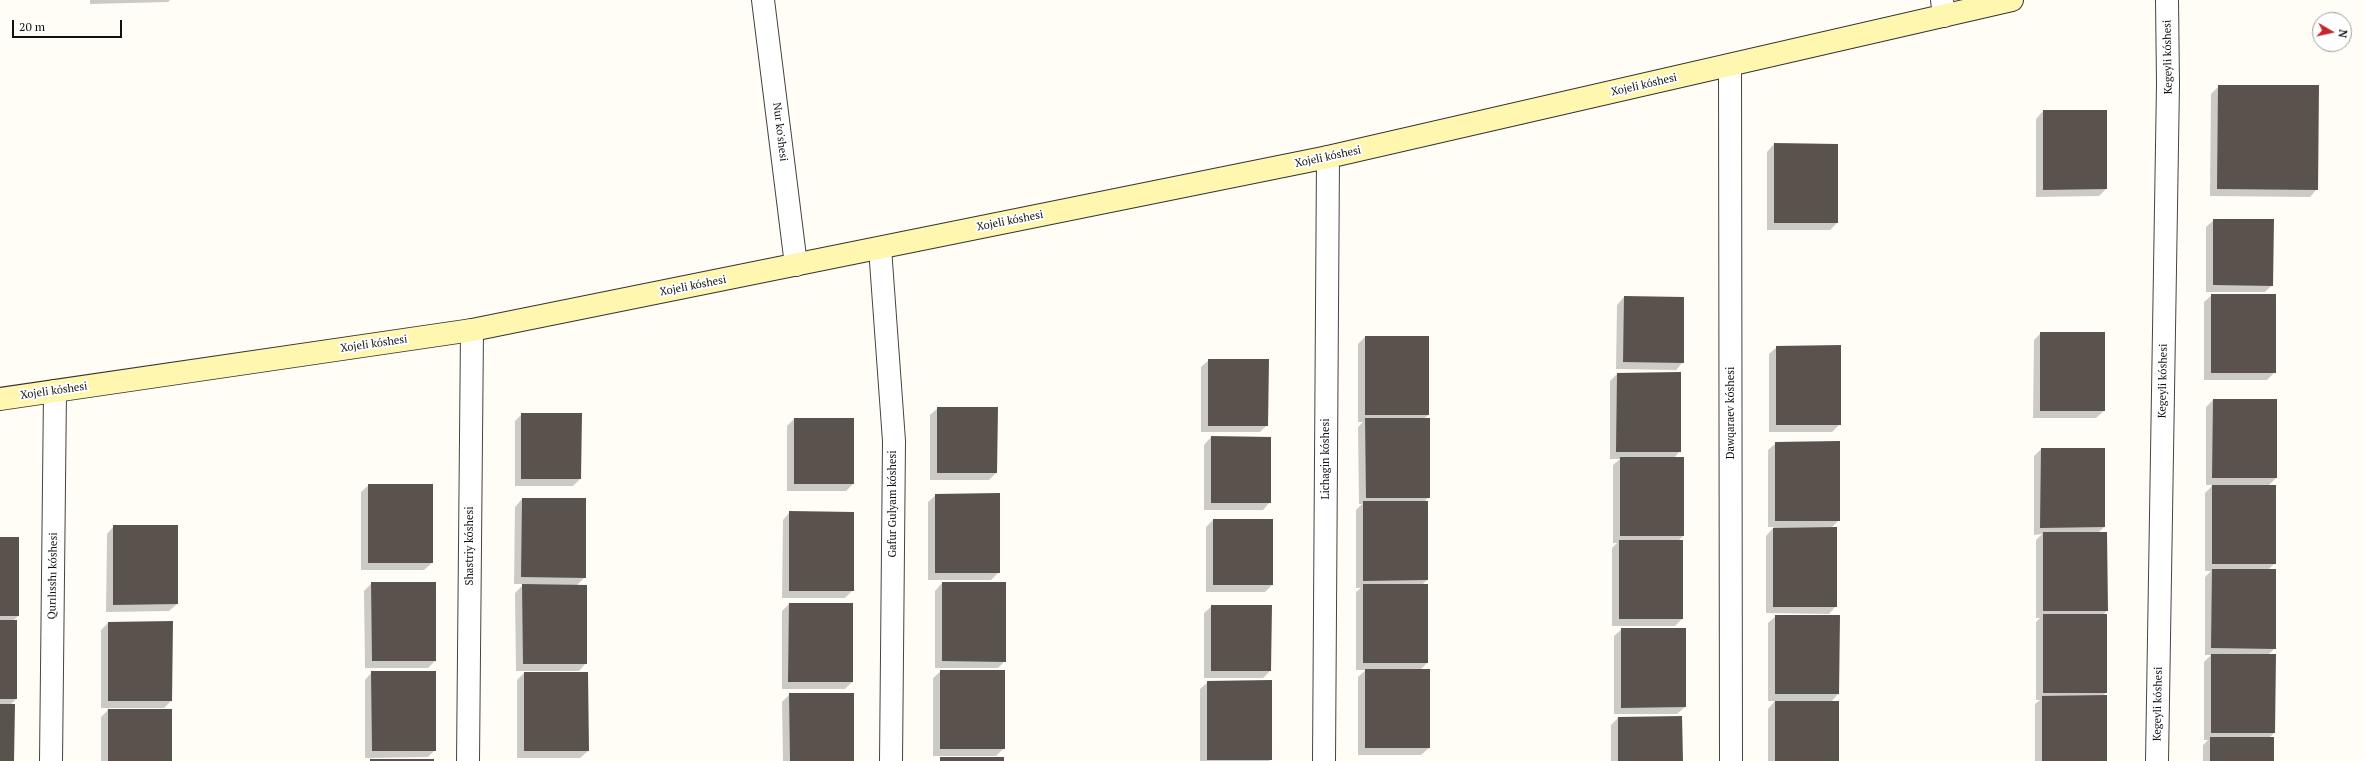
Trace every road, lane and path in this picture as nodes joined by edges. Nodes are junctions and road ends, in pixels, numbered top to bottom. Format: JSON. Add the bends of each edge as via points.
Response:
{"nodes":[{"id":1,"x":764,"y":0,"type":"edge"},
{"id":2,"x":2012,"y":0,"type":"edge"},
{"id":3,"x":2167,"y":0,"type":"edge"},
{"id":4,"x":1943,"y":8,"type":"edge"},
{"id":5,"x":1730,"y":65,"type":"junction"},
{"id":6,"x":1328,"y":157,"type":"junction"},
{"id":7,"x":880,"y":248,"type":"junction"},
{"id":8,"x":796,"y":265,"type":"junction"},
{"id":9,"x":472,"y":330,"type":"junction"},
{"id":10,"x":55,"y":391,"type":"junction"},
{"id":11,"x":0,"y":399,"type":"edge"},
{"id":12,"x":51,"y":761,"type":"edge"},
{"id":13,"x":468,"y":761,"type":"edge"},
{"id":14,"x":891,"y":761,"type":"edge"},
{"id":15,"x":1324,"y":761,"type":"edge"},
{"id":16,"x":1730,"y":761,"type":"edge"},
{"id":17,"x":2157,"y":761,"type":"edge"}],
"edges":[{"from":1,"to":8,"type":"street","name":"Nur ko'shesi"},
{"from":2,"to":4,"type":"street","name":"Xojeli kóshesi"},
{"from":3,"to":17,"type":"street","name":"Kegeyli kóshesi","via":[[2168,84]]},
{"from":4,"to":5,"type":"street","name":"Xojeli kóshesi"},
{"from":5,"to":6,"type":"street","name":"Xojeli kóshesi"},
{"from":5,"to":16,"type":"street","name":"Dawqaraev kóshesi"},
{"from":6,"to":7,"type":"street","name":"Xojeli kóshesi"},
{"from":6,"to":15,"type":"street","name":"Lichagin kóshesi"},
{"from":7,"to":8,"type":"street","name":"Xojeli kóshesi"},
{"from":7,"to":14,"type":"street","name":"Gafur Gulyam kóshesi","via":[[894,441]]},
{"from":8,"to":9,"type":"street","name":"Xojeli kóshesi"},
{"from":9,"to":10,"type":"street","name":"Xojeli kóshesi"},
{"from":9,"to":13,"type":"street","name":"Shastriy kóshesi"},
{"from":10,"to":11,"type":"street","name":"Xojeli kóshesi"},
{"from":10,"to":12,"type":"street","name":"Qurılısshı kóshesi"}]}
